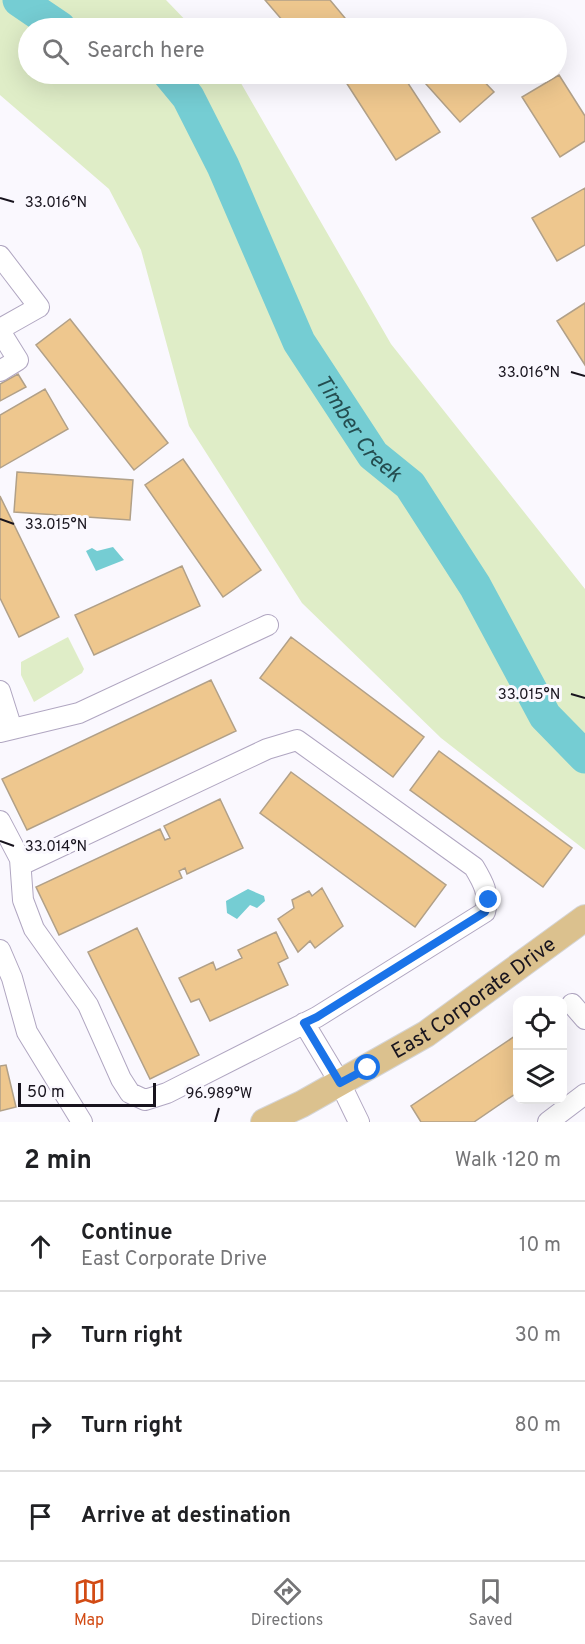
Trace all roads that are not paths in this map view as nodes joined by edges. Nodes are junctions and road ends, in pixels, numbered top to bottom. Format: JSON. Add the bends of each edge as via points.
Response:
{"nodes":[{"id":1,"x":0,"y":256,"type":"edge"},
{"id":2,"x":0,"y":330,"type":"edge"},
{"id":3,"x":0,"y":371,"type":"edge"},
{"id":4,"x":268,"y":625,"type":"dead end"},
{"id":5,"x":0,"y":691,"type":"edge"},
{"id":6,"x":6,"y":731,"type":"edge"},
{"id":7,"x":0,"y":821,"type":"edge"},
{"id":8,"x":21,"y":866,"type":"junction"},
{"id":9,"x":585,"y":918,"type":"edge"},
{"id":10,"x":0,"y":950,"type":"edge"},
{"id":11,"x":304,"y":1023,"type":"junction"},
{"id":12,"x":340,"y":1083,"type":"junction"},
{"id":13,"x":585,"y":1094,"type":"edge"},
{"id":14,"x":82,"y":1122,"type":"edge"},
{"id":15,"x":264,"y":1122,"type":"edge"},
{"id":16,"x":359,"y":1122,"type":"edge"},
{"id":17,"x":548,"y":1122,"type":"edge"}],
"edges":[{"from":1,"to":2,"type":"street","via":[[39,307]]},
{"from":2,"to":3,"type":"street","via":[[18,360]]},
{"from":4,"to":6,"type":"street","via":[[79,713]]},
{"from":5,"to":6,"type":"street"},
{"from":7,"to":8,"type":"street"},
{"from":8,"to":11,"type":"street","via":[[23,900],[34,929],[88,1005],[130,1093],[145,1100],[167,1093]]},
{"from":8,"to":11,"type":"street","via":[[267,749],[297,740],[474,867],[489,900],[485,912]]},
{"from":9,"to":12,"type":"main road","name":"East Corporate Drive","via":[[426,1034]]},
{"from":10,"to":14,"type":"street","via":[[27,1032]]},
{"from":11,"to":12,"type":"street"},
{"from":12,"to":15,"type":"main road","name":"East Corporate Drive"},
{"from":12,"to":16,"type":"street"},
{"from":13,"to":17,"type":"street"}]}
